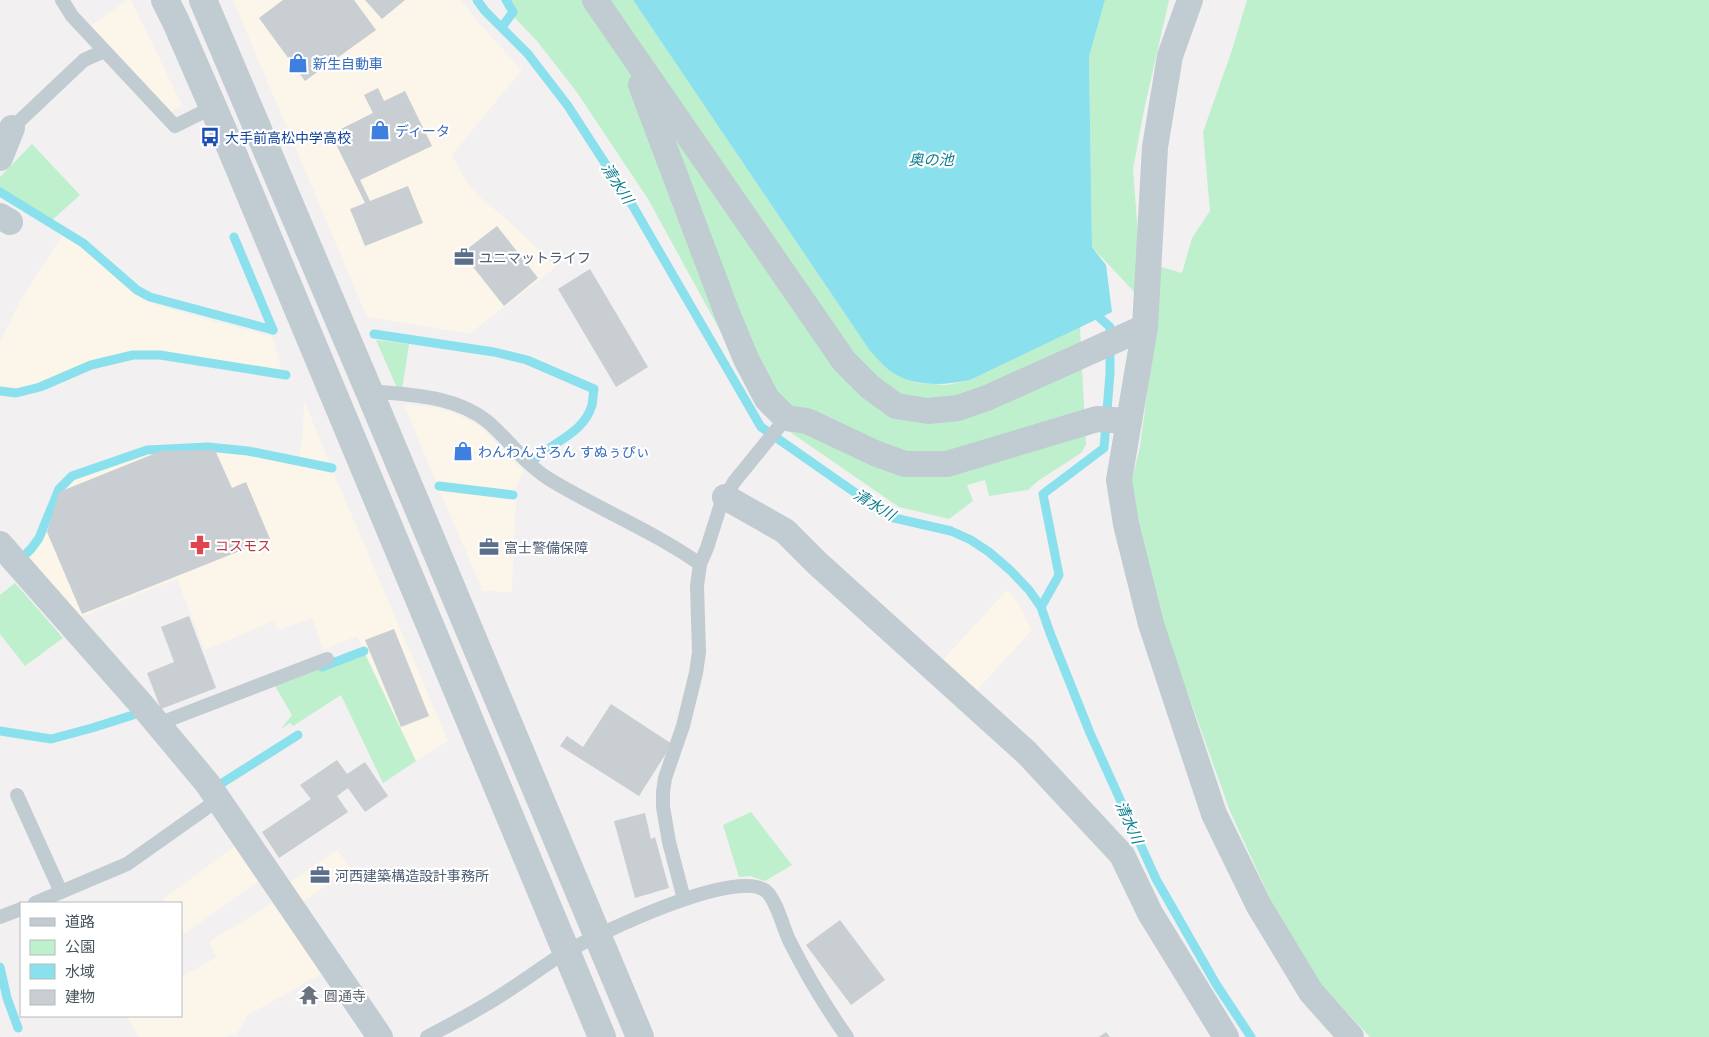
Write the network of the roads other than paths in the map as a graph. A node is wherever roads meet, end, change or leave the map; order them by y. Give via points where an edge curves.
1 (62, 0) edge
2 (165, 0) edge
3 (203, 0) edge
4 (595, 0) edge
5 (1190, 0) edge
6 (627, 47) junction
7 (104, 51) junction
8 (213, 107) junction
9 (12, 128) joint
10 (0, 158) edge
11 (1145, 327) junction
12 (369, 390) junction
13 (1116, 420) junction
14 (783, 423) junction
15 (726, 497) junction
16 (0, 544) edge
17 (700, 564) junction
18 (327, 659) dead end
19 (158, 724) junction
20 (17, 795) dead end
21 (219, 799) junction
22 (61, 892) junction
23 (684, 899) junction
24 (37, 902) edge
25 (20, 909) edge
26 (0, 917) edge
27 (599, 936) junction
28 (567, 952) junction
29 (380, 1037) edge
30 (427, 1037) edge
31 (602, 1037) edge
32 (640, 1037) edge
33 (847, 1037) edge
34 (1226, 1037) edge
35 (1351, 1037) edge

1 - 7 lane
2 - 8 street
3 - 12 street
4 - 6 street
5 - 11 street via 1170,56 1155,147
6 - 11 street via 844,361 870,388 896,406 928,412 958,408
6 - 14 street via 746,359
7 - 8 lane via 176,126
7 - 9 lane via 84,60
8 - 28 street
9 - 10 street
11 - 13 street
12 - 17 lane via 448,402 474,412 541,474 676,547
12 - 27 street
13 - 14 street via 947,464 905,464 807,421
13 - 35 street via 1126,524 1151,624 1214,814 1259,906 1311,992
14 - 15 lane via 734,482
15 - 17 lane
15 - 34 street via 785,531 1026,753 1122,855 1150,913
16 - 19 street
17 - 23 lane via 696,586 696,673 663,792 669,842
18 - 19 lane
19 - 21 street
20 - 22 lane
21 - 22 lane via 127,864
21 - 29 street
22 - 24 lane
23 - 27 lane
23 - 33 lane via 738,885 750,885 767,892 808,977
25 - 26 lane
27 - 28 lane
27 - 32 street
28 - 30 lane via 471,1014
28 - 31 street

